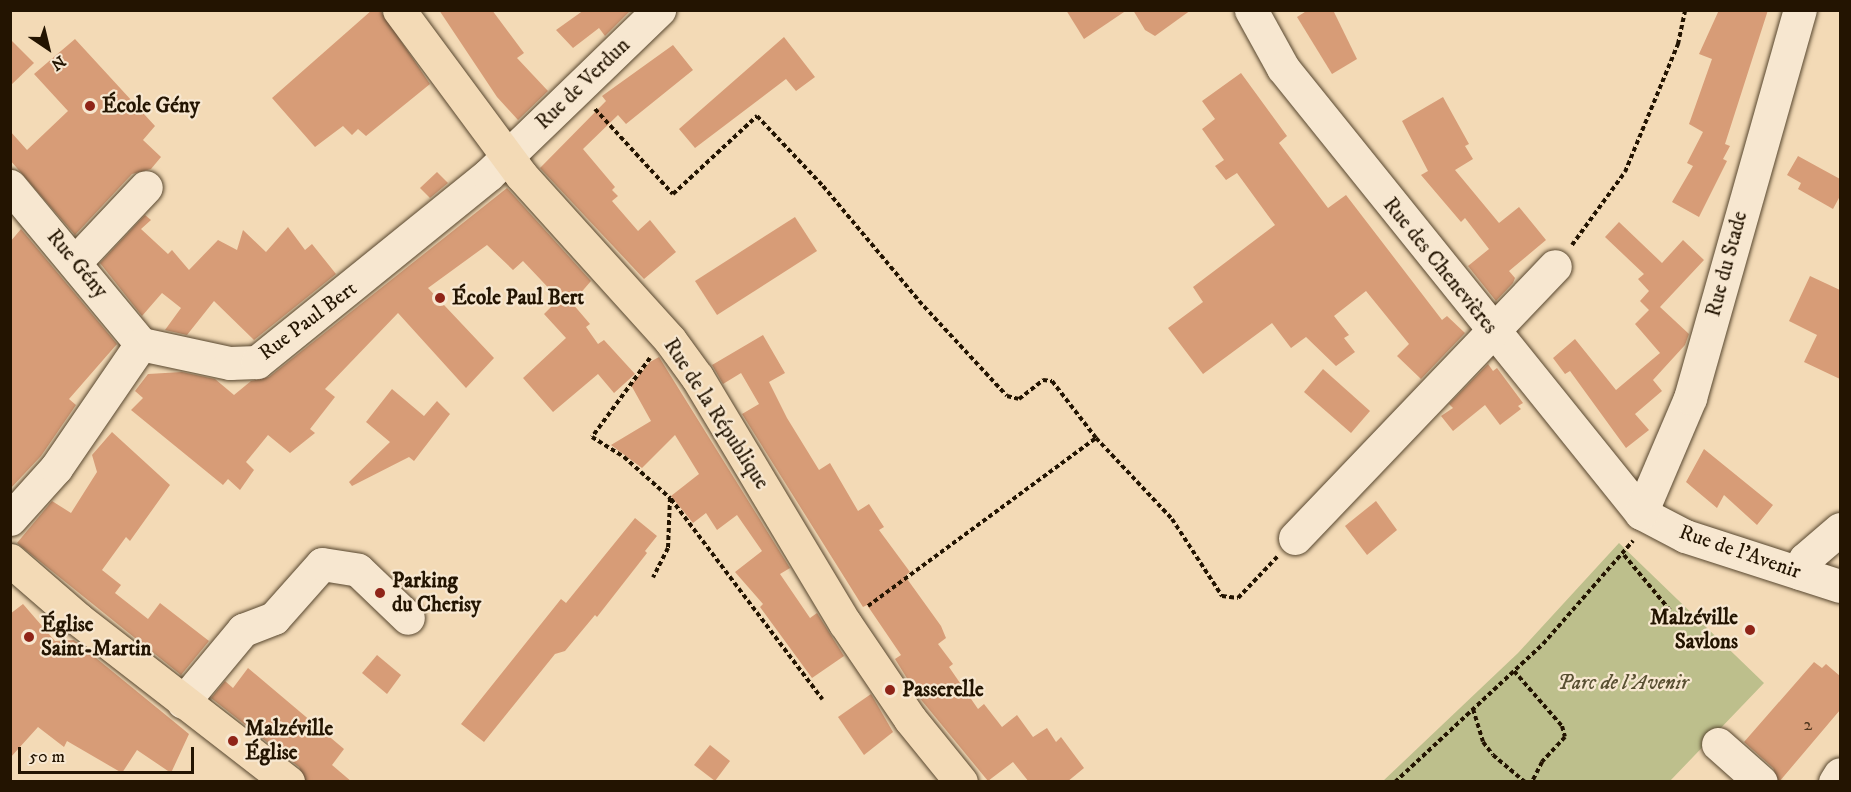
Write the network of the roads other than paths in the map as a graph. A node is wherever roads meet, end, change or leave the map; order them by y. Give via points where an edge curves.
1 (399, 10) edge
2 (659, 10) edge
3 (1251, 10) edge
4 (1800, 10) edge
5 (506, 157) junction
6 (10, 186) edge
7 (146, 188) dead end
8 (75, 262) junction
9 (1555, 266) road end
10 (1491, 329) junction
11 (141, 344) junction
12 (1644, 515) junction
13 (10, 519) edge
14 (1840, 529) edge
15 (1295, 538) road end
16 (10, 560) edge
17 (1800, 573) junction
18 (1840, 586) edge
19 (408, 618) dead end
20 (183, 702) junction
21 (1718, 744) dead end
22 (1840, 774) edge
23 (288, 782) edge
24 (961, 782) edge
25 (1761, 782) edge
26 (1835, 782) edge

1 - 5 main road, Rue de la République
2 - 5 street, Rue de Verdun
3 - 10 street, Rue des Chenevières via 1283,68
4 - 12 street, Rue du Stade via 1690,398
5 - 11 street, Rue Paul Bert via 385,262 257,362 230,363
5 - 24 main road, Rue de la République via 670,340 697,377 845,623 910,719
6 - 8 street, Rue Gény
7 - 8 street
8 - 11 street, Rue Gény
9 - 10 street
10 - 12 street, Rue des Chenevières
10 - 15 street
11 - 13 street via 57,468
12 - 17 street, Rue de l'Avenir via 1685,536
14 - 17 street via 1805,559
16 - 20 main road
17 - 18 street, Rue de l'Avenir
19 - 20 street via 358,570 322,564 274,618 243,630
20 - 23 main road
21 - 25 street
22 - 26 street

